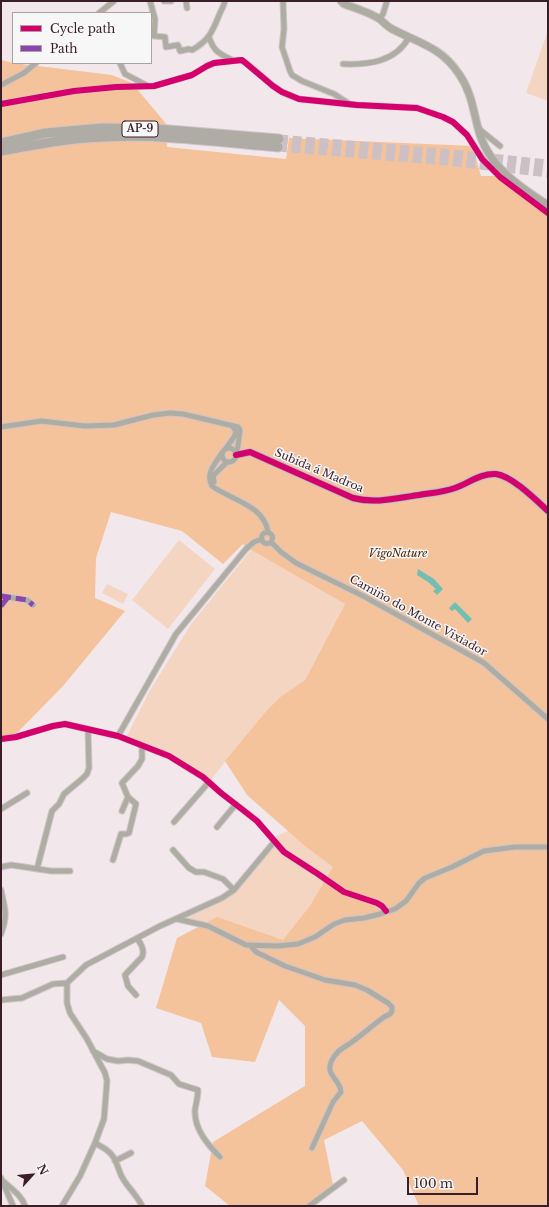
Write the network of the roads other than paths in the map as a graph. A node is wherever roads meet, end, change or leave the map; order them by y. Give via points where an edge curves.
1 (114, 1) edge
2 (150, 1) edge
3 (164, 1) edge
4 (171, 1) edge
5 (186, 1) edge
6 (225, 1) edge
7 (283, 1) edge
8 (341, 1) edge
9 (387, 1) edge
10 (187, 8) dead end
11 (100, 12) edge
12 (380, 18) junction
13 (209, 37) junction
14 (409, 37) junction
15 (233, 60) junction
16 (35, 64) edge
17 (120, 64) edge
18 (343, 64) dead end
19 (1, 85) edge
20 (149, 86) junction
21 (1, 104) edge
22 (350, 104) junction
23 (478, 128) junction
24 (1, 143) edge
25 (500, 146) dead end
26 (1, 151) edge
27 (499, 166) junction
28 (548, 205) edge
29 (232, 425) junction
30 (1, 427) edge
31 (226, 448) junction
32 (221, 454) junction
33 (236, 454) junction
34 (227, 462) junction
35 (216, 489) junction
36 (548, 511) edge
37 (268, 532) junction
38 (262, 539) junction
39 (271, 542) junction
40 (1, 596) edge
41 (8, 597) junction
42 (33, 605) dead end
43 (1, 606) edge
44 (548, 719) edge
45 (88, 729) junction
46 (118, 736) junction
47 (1, 739) edge
48 (142, 746) junction
49 (209, 782) junction
50 (27, 793) dead end
51 (128, 797) junction
52 (236, 804) junction
53 (1, 809) edge
54 (122, 811) dead end
55 (174, 822) dead end
56 (217, 827) dead end
57 (274, 842) junction
58 (548, 847) edge
59 (173, 850) dead end
60 (112, 860) dead end
61 (1, 867) edge
62 (37, 869) junction
63 (70, 871) dead end
64 (1, 890) edge
65 (234, 890) junction
66 (386, 911) junction
67 (177, 919) junction
68 (1, 934) edge
69 (137, 938) junction
70 (250, 945) junction
71 (63, 957) dead end
72 (1, 975) edge
73 (67, 983) junction
74 (136, 995) dead end
75 (1, 1000) edge
76 (93, 1051) junction
77 (95, 1143) junction
78 (312, 1148) dead end
79 (131, 1153) dead end
80 (220, 1157) dead end
81 (115, 1161) junction
82 (2, 1180) edge
83 (344, 1180) dead end
84 (13, 1206) edge
85 (25, 1206) edge
86 (62, 1206) edge
87 (142, 1206) edge
88 (310, 1206) edge

1 - 11 street
2 - 13 street via 155,19 154,36 165,37 166,47 178,45 180,51 192,50
3 - 4 street
5 - 10 street
6 - 13 street
7 - 22 street via 282,47 292,75
8 - 12 street
9 - 12 street
12 - 14 street via 390,28
13 - 15 street via 215,50
14 - 18 street via 387,59 368,64
14 - 23 street via 439,52 454,66 471,97
15 - 20 street via 214,63 192,75
15 - 22 street via 245,62 278,89 299,99
16 - 19 street
17 - 20 street via 125,74
20 - 21 street via 74,91
22 - 27 street via 417,108 443,117 467,135 485,162
23 - 25 street
23 - 27 street via 486,150
24 - 26 highway, AP-9 via 46,133 102,128 157,129 279,143 157,136 103,137 48,142
27 - 28 street via 519,186
29 - 30 street via 170,413 114,425 85,426 41,421
29 - 31 street via 236,431
29 - 33 street via 240,430
31 - 32 street
31 - 33 street via 231,448
32 - 34 street
32 - 35 street via 210,475 210,482
33 - 34 street via 234,460
33 - 36 street, Subida á Madroa via 250,452 364,501 443,491 456,488 485,474 497,474 510,480
34 - 35 street via 213,476
35 - 37 street via 258,513
37 - 38 street via 264,533
37 - 39 street via 272,536
38 - 39 street via 266,544
38 - 46 street via 246,549 176,634
39 - 44 street, Camiño do Monte Vixiador via 296,563 365,597 484,663
40 - 41 street
41 - 42 street via 27,600
41 - 43 street
45 - 46 street
45 - 47 street via 65,724
45 - 62 street via 90,758 87,774 64,794 52,811
46 - 48 street
48 - 49 street via 168,756
48 - 51 street via 142,759 122,783
49 - 52 street
49 - 55 street
50 - 53 street
51 - 54 street
51 - 60 street via 136,804 136,810 129,833 121,834
52 - 56 street
52 - 57 street via 256,821
57 - 65 street
57 - 66 street via 284,852 344,892 377,903
58 - 66 street via 515,847 484,851 425,878 406,901 395,909
59 - 65 street via 189,868 222,879
61 - 62 street via 11,865
62 - 63 street
64 - 68 street via 6,912
65 - 67 street
66 - 70 street via 334,924 315,937 298,944
67 - 69 street
67 - 70 street via 208,926
69 - 73 street via 86,965
69 - 74 street via 144,953 125,975 128,986
70 - 78 street via 256,952 285,966 325,980 355,985 367,990 392,1007 390,1014 342,1048 331,1061 330,1069 340,1085 341,1092 333,1102
71 - 72 street
73 - 75 street via 58,982 22,998
73 - 76 street via 68,1009
76 - 77 street via 107,1081 105,1114
76 - 80 street via 107,1059 138,1061 171,1075 179,1084 198,1090 195,1110 198,1125 205,1141
77 - 81 street via 110,1153
77 - 86 street via 80,1176
79 - 81 street
81 - 87 street via 121,1176
82 - 84 street
82 - 85 street via 13,1189
83 - 88 street

